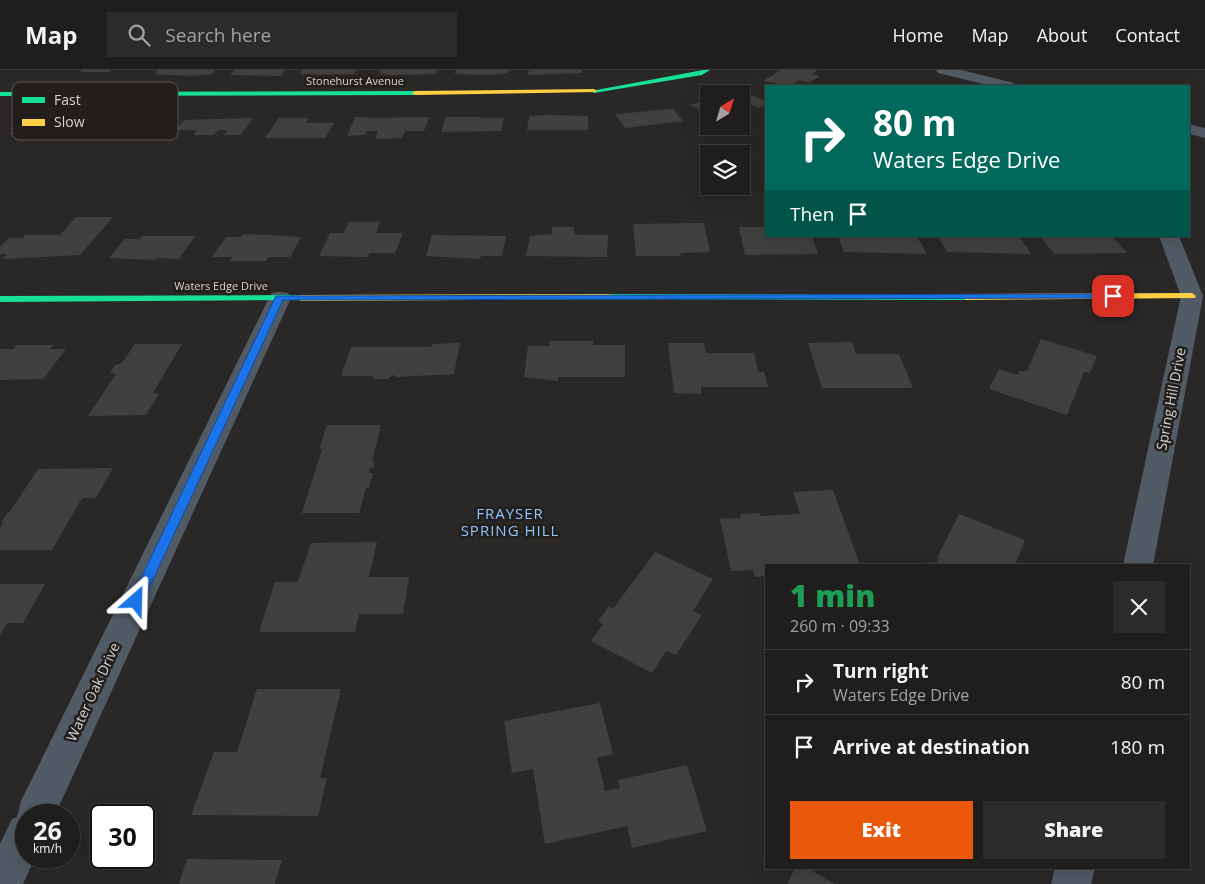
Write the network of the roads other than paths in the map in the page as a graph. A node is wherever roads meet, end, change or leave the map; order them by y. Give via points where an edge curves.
1 (707, 70) edge
2 (943, 70) edge
3 (1005, 85) edge
4 (178, 94) edge
5 (1190, 129) edge
6 (1205, 133) edge
7 (1168, 237) edge
8 (1192, 296) junction
9 (280, 298) junction
10 (0, 299) edge
11 (1138, 564) edge
12 (40, 804) edge
13 (15, 856) edge
14 (1075, 869) edge
15 (2, 884) edge
16 (1071, 884) edge

1 - 4 street, Stonehurst Avenue via 585,94
2 - 3 street
5 - 6 street
7 - 8 street
8 - 9 street, Waters Edge Drive
8 - 11 street, Spring Hill Drive
9 - 10 street, Waters Edge Drive
9 - 12 street, Water Oak Drive
13 - 15 street
14 - 16 street

